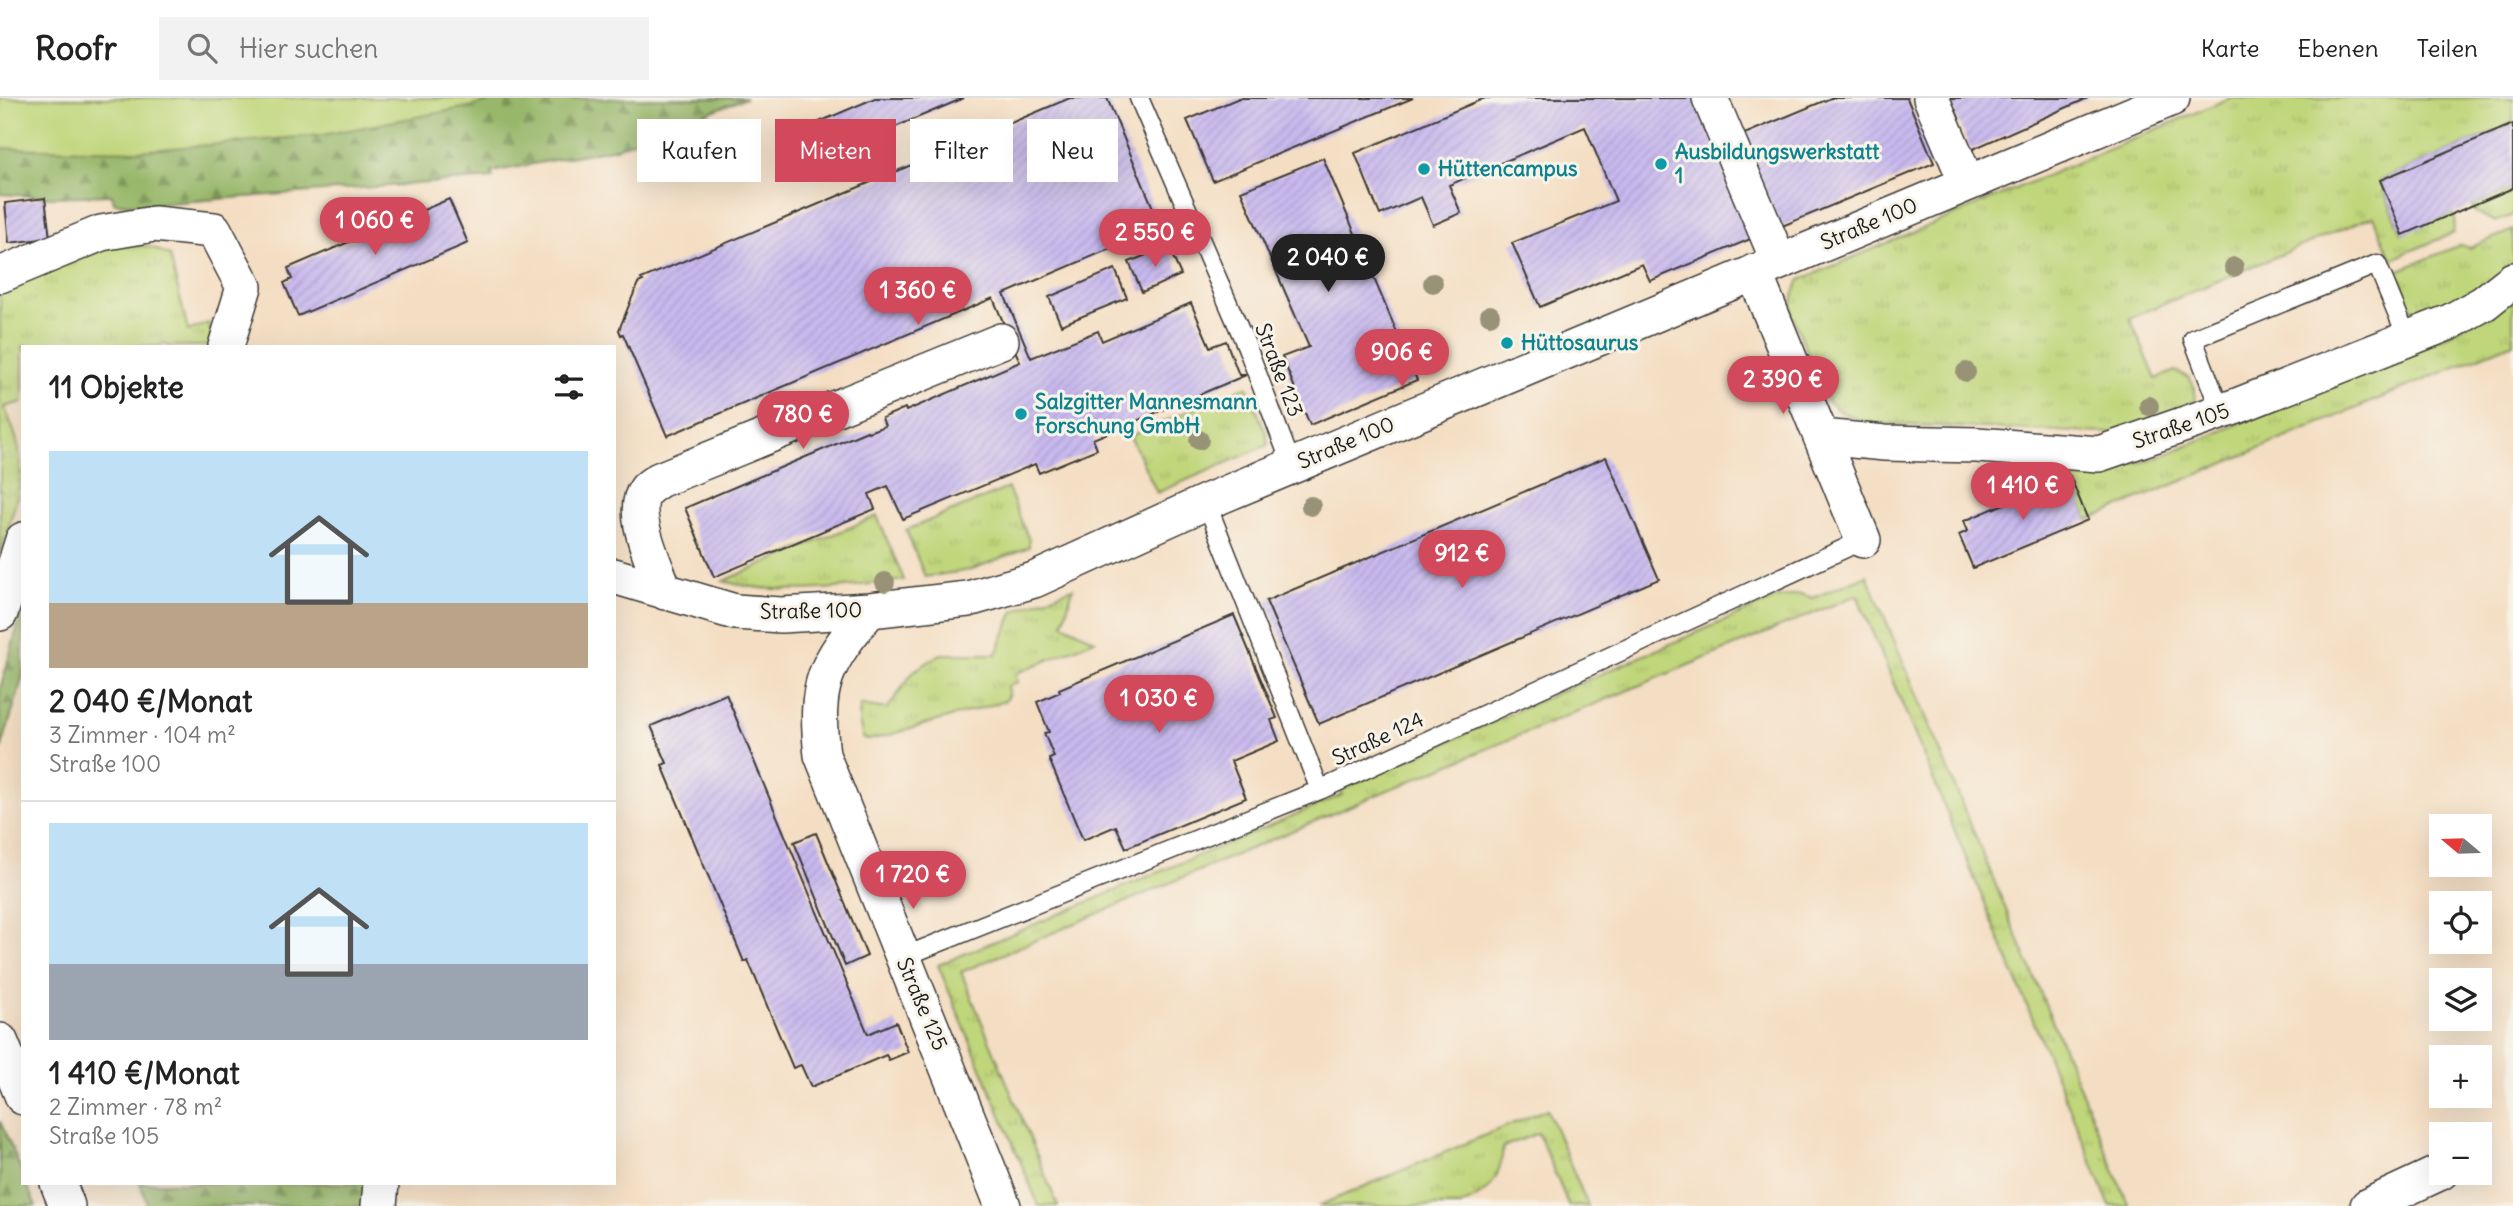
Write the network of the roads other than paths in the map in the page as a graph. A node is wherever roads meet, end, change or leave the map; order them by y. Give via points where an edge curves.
1 (1139, 98) edge
2 (1710, 98) edge
3 (1931, 98) edge
4 (2172, 98) edge
5 (1967, 183) junction
6 (1766, 267) junction
7 (0, 275) edge
8 (2513, 280) edge
9 (2407, 337) junction
10 (1001, 341) dead end
11 (226, 345) edge
12 (2221, 412) junction
13 (1821, 437) junction
14 (1292, 466) junction
15 (1206, 502) junction
16 (1863, 540) joint
17 (21, 546) edge
18 (616, 577) edge
19 (665, 592) junction
20 (870, 610) junction
21 (0, 613) edge
22 (1320, 790) junction
23 (903, 957) junction
24 (0, 1041) edge
25 (21, 1092) edge
26 (2429, 1178) edge
27 (59, 1185) edge
28 (381, 1185) edge
29 (67, 1206) edge
30 (379, 1206) edge
31 (1003, 1206) edge
32 (2368, 1206) edge

1 - 14 lane, Straße 123 via 1247,347
2 - 6 street
3 - 5 street
4 - 5 street, Straße 100
5 - 6 street, Straße 100
6 - 13 street
6 - 14 street, Straße 100
7 - 11 street via 101,233 154,223 214,230 244,287
8 - 9 street, Straße 105 via 2450,322
9 - 12 street, Straße 105
9 - 12 lane via 2377,264 2193,339
10 - 19 street via 659,480 644,491 640,509 644,536
12 - 13 street, Straße 105 via 2099,454
13 - 16 street
14 - 15 street, Straße 100
15 - 20 street, Straße 100 via 1034,580 968,599
15 - 22 lane
16 - 22 lane, Straße 124
17 - 21 street
18 - 19 street, Straße 100
19 - 20 street, Straße 100 via 735,612 781,615
20 - 23 street, Straße 125 via 845,639 821,688 821,755
22 - 23 lane, Straße 124
23 - 31 street, Straße 125
24 - 25 street
26 - 32 street
27 - 29 street
28 - 30 street

